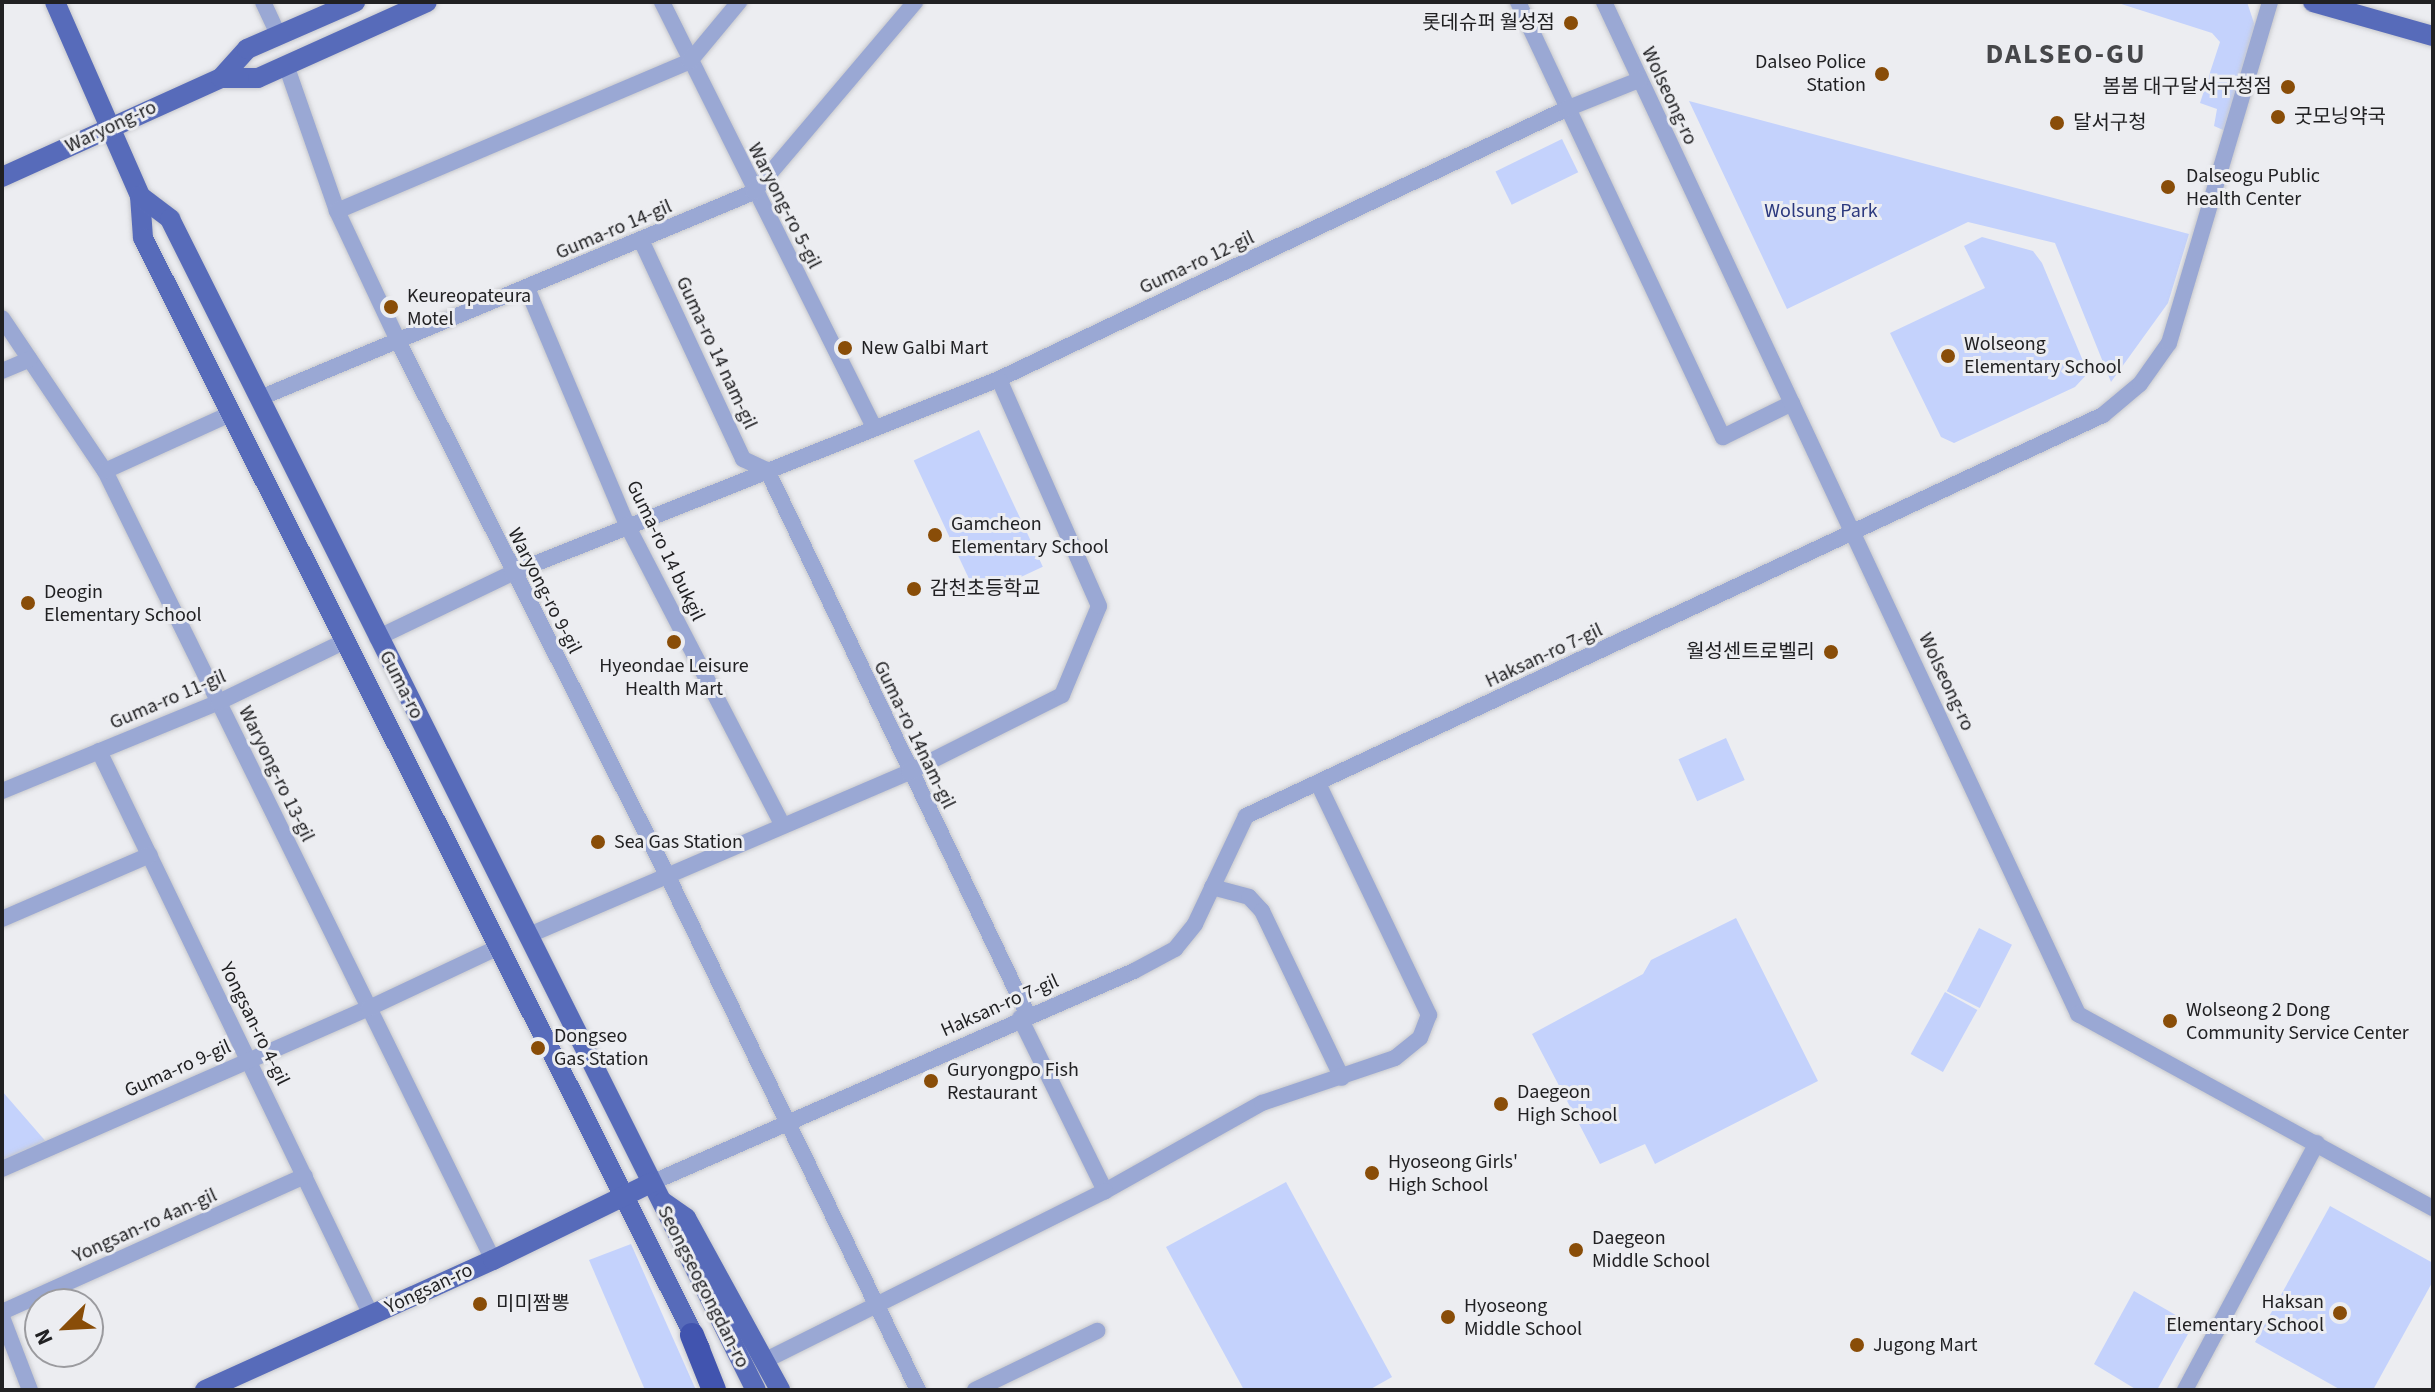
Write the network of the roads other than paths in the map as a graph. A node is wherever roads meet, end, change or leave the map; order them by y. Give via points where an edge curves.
1 (55, 2) edge
2 (263, 2) edge
3 (355, 2) edge
4 (427, 2) edge
5 (662, 2) edge
6 (739, 2) edge
7 (915, 2) edge
8 (1518, 2) edge
9 (1604, 2) edge
10 (2270, 2) edge
11 (2313, 2) edge
12 (2433, 36) edge
13 (279, 37) junction
14 (690, 61) junction
15 (286, 65) junction
16 (221, 78) junction
17 (1639, 80) junction
18 (1566, 109) junction
19 (108, 128) junction
20 (2, 177) edge
21 (754, 192) junction
22 (140, 196) junction
23 (337, 211) junction
24 (641, 240) junction
25 (527, 288) junction
26 (2, 318) edge
27 (399, 343) junction
28 (30, 359) junction
29 (2, 371) edge
30 (999, 379) junction
31 (260, 398) junction
32 (1792, 403) junction
33 (232, 413) junction
34 (874, 427) junction
35 (767, 470) junction
36 (105, 471) junction
37 (627, 525) junction
38 (1852, 536) junction
39 (512, 573) junction
40 (377, 638) junction
41 (347, 640) junction
42 (219, 702) junction
43 (99, 751) junction
44 (909, 772) junction
45 (1318, 783) junction
46 (2, 791) edge
47 (782, 824) junction
48 (150, 855) junction
49 (666, 875) junction
50 (1212, 887) junction
51 (2, 919) edge
52 (527, 936) junction
53 (501, 946) junction
54 (369, 1008) junction
55 (1024, 1016) junction
56 (249, 1060) junction
57 (1342, 1078) junction
58 (790, 1124) junction
59 (2317, 1143) junction
60 (2, 1169) edge
61 (305, 1176) junction
62 (654, 1190) junction
63 (1105, 1191) junction
64 (623, 1196) junction
65 (2433, 1208) edge
66 (493, 1260) junction
67 (877, 1305) junction
68 (2, 1315) edge
69 (371, 1315) junction
70 (1097, 1331) dead end
71 (692, 1335) junction
72 (764, 1361) junction
73 (30, 1390) edge
74 (205, 1390) edge
75 (714, 1390) edge
76 (723, 1390) edge
77 (756, 1390) edge
78 (780, 1390) edge
79 (918, 1390) edge
80 (975, 1390) edge
81 (2185, 1390) edge

1 - 19 main road, Guma-ro
2 - 13 street
3 - 13 main road, Waryong-ro
4 - 15 main road, Waryong-ro
5 - 14 street, Waryong-ro 5-gil
6 - 14 street
7 - 21 street, Guma-ro 14-gil
8 - 18 street
9 - 17 street, Wolseong-ro
10 - 38 street, Haksan-ro 7-gil via 2169,343 2140,384 2103,415 2061,438
11 - 12 main road
13 - 16 main road, Waryong-ro via 247,49
14 - 21 street, Waryong-ro 5-gil
14 - 23 street
15 - 16 main road, Waryong-ro via 258,78
15 - 23 street, Waryong-ro 9-gil
16 - 19 main road, Waryong-ro
17 - 18 street, Guma-ro 12-gil
17 - 32 street, Wolseong-ro
18 - 30 street, Guma-ro 12-gil
18 - 32 street via 1723,437
19 - 20 main road, Waryong-ro
19 - 22 main road, Guma-ro
21 - 24 street, Guma-ro 14-gil
21 - 34 street, Waryong-ro 5-gil
22 - 31 main road, Guma-ro via 170,219
22 - 33 main road, Guma-ro via 143,238
23 - 27 street, Waryong-ro 9-gil
24 - 25 street, Guma-ro 14-gil
24 - 35 street, Guma-ro 14 nam-gil via 743,459
25 - 27 street, Guma-ro 14-gil
25 - 37 street, Guma-ro 14 bukgil
26 - 28 street, Waryong-ro 13-gil
27 - 31 street, Guma-ro 14-gil
27 - 39 street, Waryong-ro 9-gil
28 - 29 street
28 - 36 street, Waryong-ro 13-gil
30 - 34 street, Guma-ro 12-gil
30 - 44 street via 1099,606 1062,695
31 - 40 main road, Guma-ro
32 - 38 street, Wolseong-ro
33 - 36 street
33 - 41 main road, Guma-ro
34 - 35 street, Guma-ro 12-gil
35 - 37 street, Guma-ro 12-gil
35 - 44 street, Guma-ro 14nam-gil
36 - 42 street, Waryong-ro 13-gil
37 - 39 street, Guma-ro 12-gil
37 - 47 street, Guma-ro 14 bukgil
38 - 45 street, Haksan-ro 7-gil
38 - 59 street, Wolseong-ro via 2078,1014
39 - 40 street, Guma-ro 12-gil
39 - 49 street, Waryong-ro 9-gil
40 - 52 main road, Guma-ro
41 - 42 street, Guma-ro 11-gil
41 - 53 main road, Guma-ro
42 - 43 street, Guma-ro 11-gil
42 - 54 street, Waryong-ro 13-gil
43 - 46 street, Guma-ro 11-gil
43 - 48 street, Yongsan-ro 4-gil
44 - 47 street
44 - 55 street, Guma-ro 14nam-gil
45 - 50 street, Haksan-ro 7-gil via 1246,816
45 - 57 street via 1429,1015 1420,1038 1395,1058
47 - 49 street
48 - 51 street
48 - 56 street, Yongsan-ro 4-gil
49 - 52 street
49 - 58 street, Waryong-ro 9-gil
50 - 55 street, Haksan-ro 7-gil via 1195,924 1175,949
50 - 57 street via 1249,897 1262,911
52 - 62 main road, Guma-ro
53 - 54 street, Guma-ro 9-gil
53 - 64 main road, Guma-ro
54 - 56 street, Guma-ro 9-gil
54 - 66 street, Waryong-ro 13-gil
55 - 58 street, Haksan-ro 7-gil
55 - 63 street, Guma-ro 14nam-gil
56 - 60 street, Guma-ro 9-gil
56 - 61 street, Yongsan-ro 4-gil
57 - 63 street via 1262,1103
58 - 62 street, Haksan-ro 7-gil
58 - 67 street, Waryong-ro 9-gil
59 - 65 street, Wolseong-ro
59 - 81 street
61 - 68 street, Yongsan-ro 4an-gil
61 - 69 street, Yongsan-ro 4-gil
62 - 64 main road, Yongsan-ro
62 - 72 main road via 686,1218
62 - 77 main road, Seongseogongdan-ro
63 - 67 street
64 - 66 main road, Yongsan-ro
64 - 71 main road, Seongseogongdan-ro
66 - 69 main road, Yongsan-ro
67 - 72 street
67 - 79 street, Waryong-ro 9-gil
68 - 73 street
69 - 74 main road, Yongsan-ro
70 - 80 street
71 - 75 highway
71 - 76 main road, Seongseogongdan-ro
72 - 78 main road

